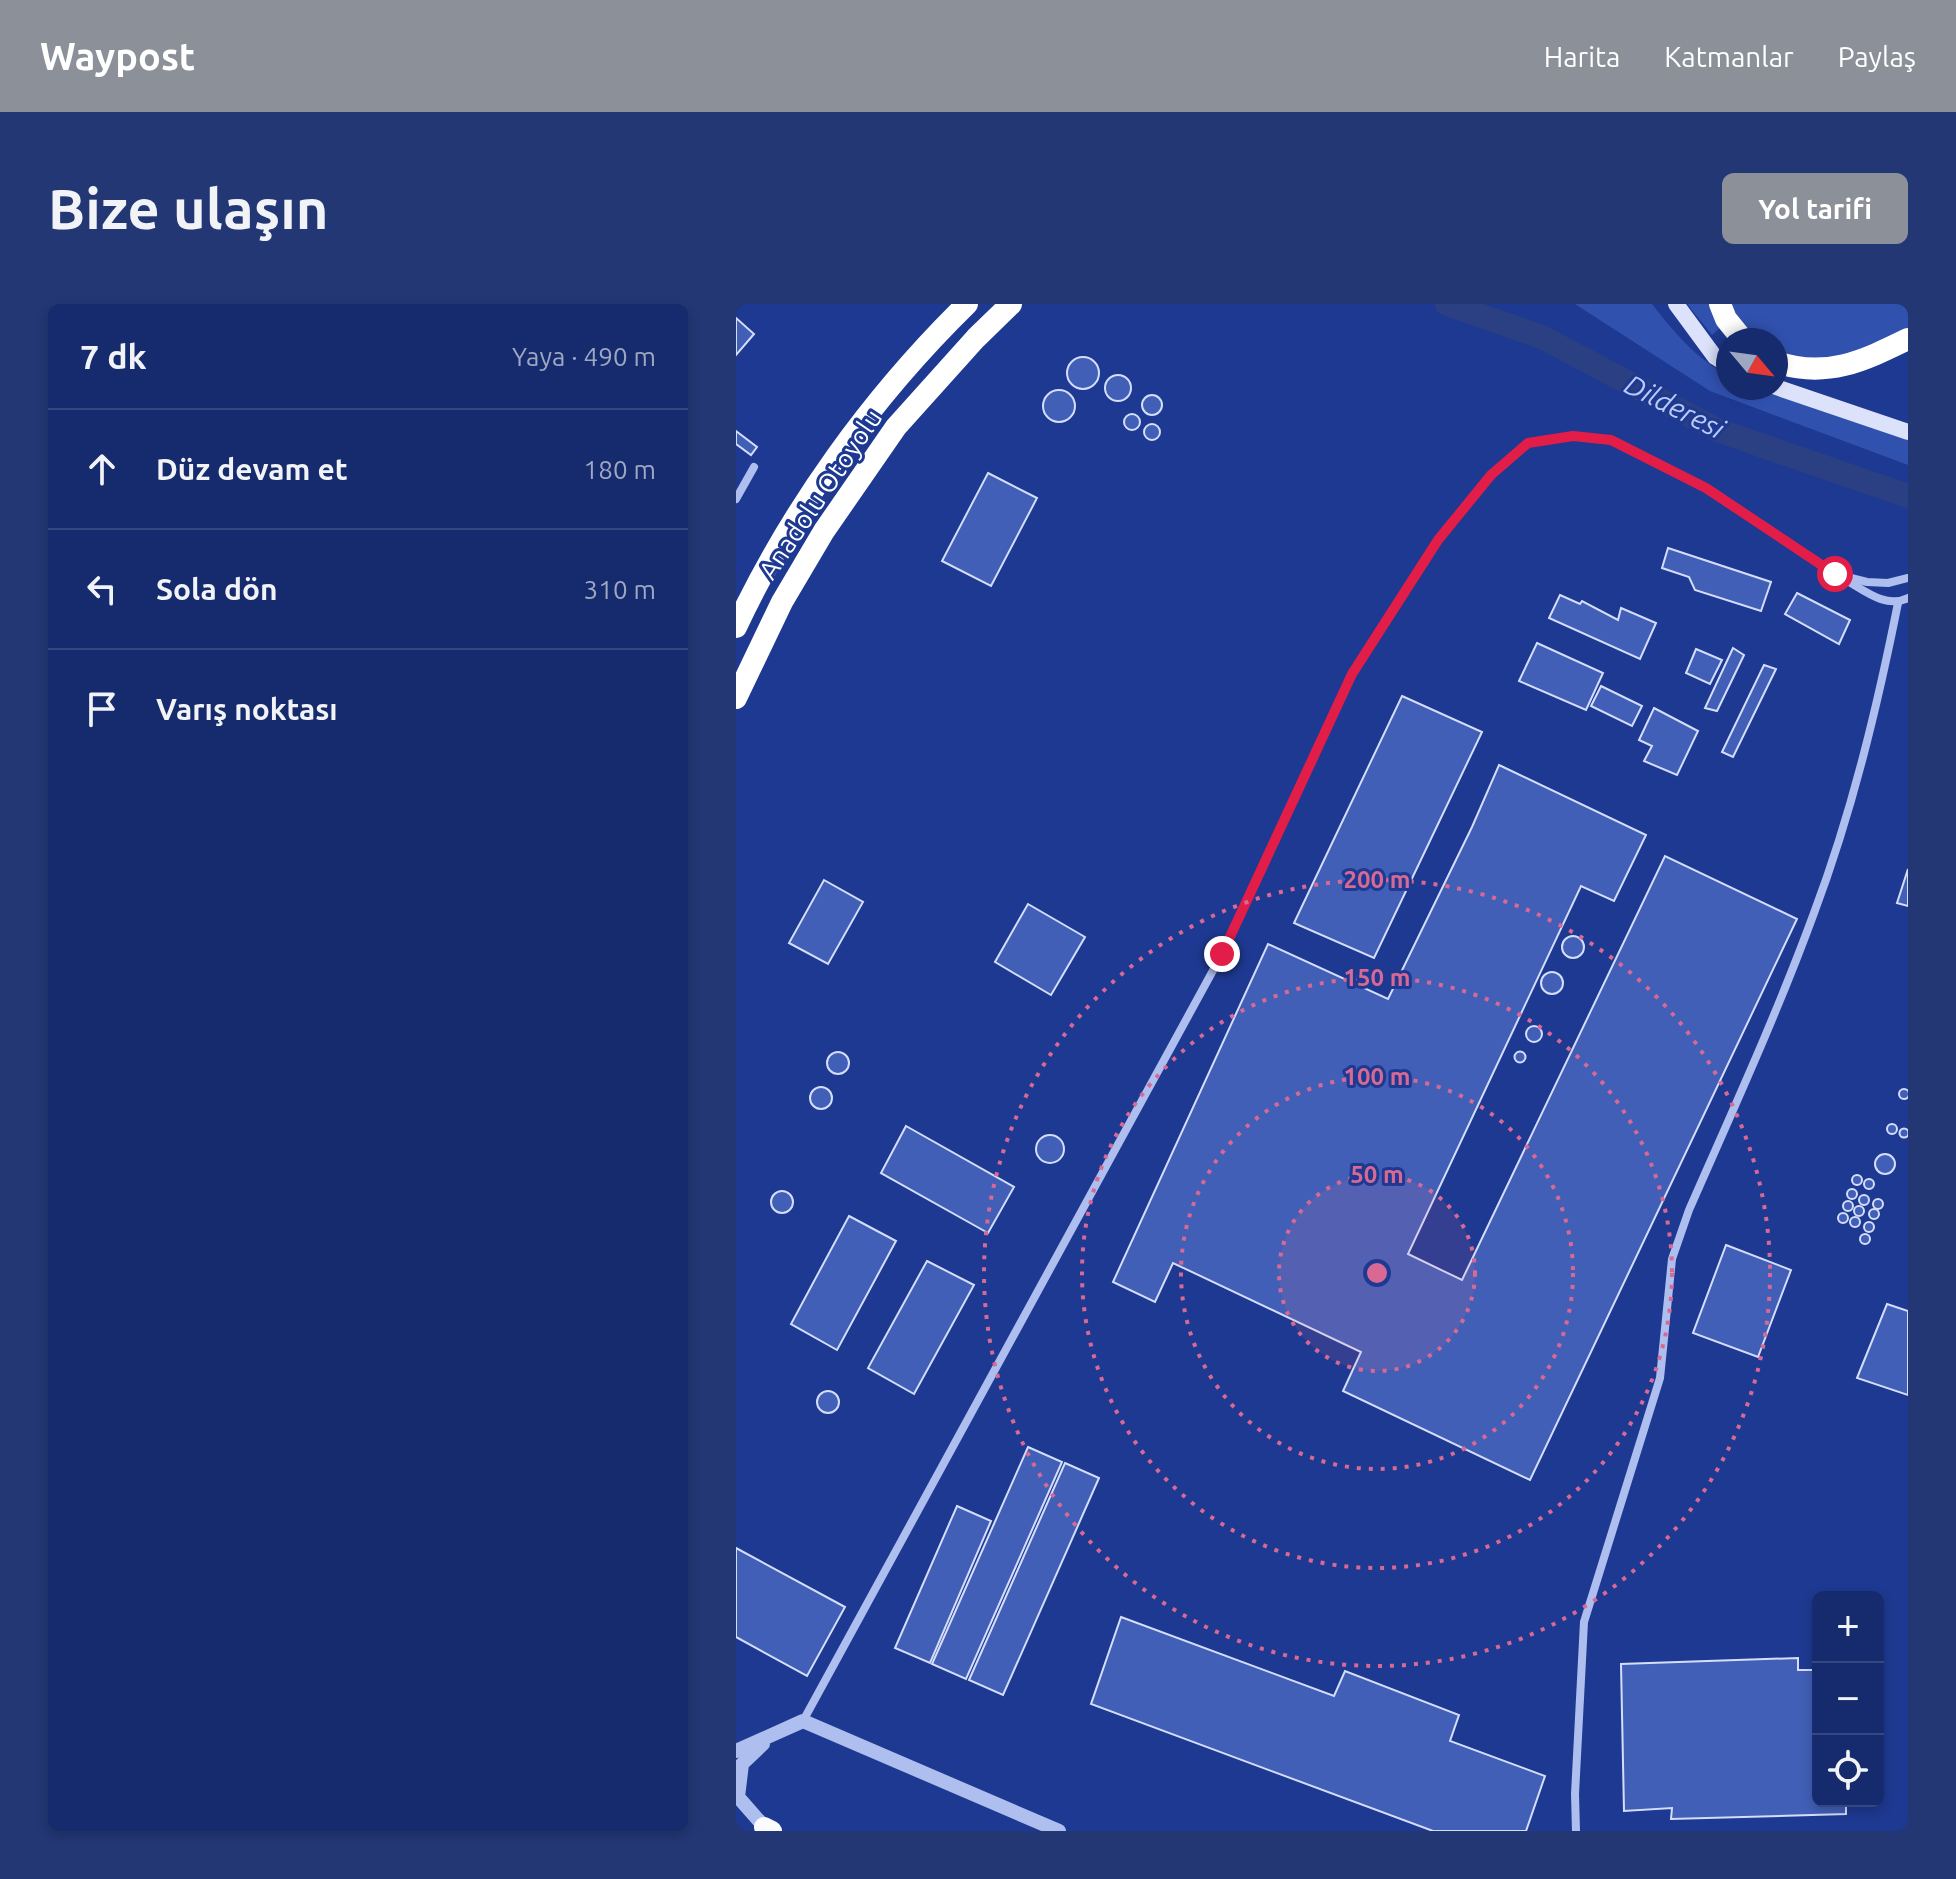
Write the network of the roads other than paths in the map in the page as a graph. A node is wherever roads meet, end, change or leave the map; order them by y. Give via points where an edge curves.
1 (967, 304) edge
2 (1011, 304) edge
3 (1676, 304) edge
4 (1720, 304) edge
5 (1733, 328) edge
6 (1908, 339) edge
7 (1716, 358) edge
8 (1788, 366) edge
9 (1788, 391) edge
10 (1908, 432) edge
11 (754, 467) dead end
12 (736, 499) edge
13 (1835, 574) junction
14 (1908, 578) edge
15 (1908, 598) edge
16 (1898, 603) junction
17 (736, 627) edge
18 (736, 698) edge
19 (803, 1721) junction
20 (783, 1730) junction
21 (736, 1751) edge
22 (736, 1810) edge
23 (768, 1830) edge
24 (1059, 1831) edge
25 (1576, 1831) edge

1 - 17 highway, Anadolu Otoyolu via 847,442 785,536
2 - 18 highway, Anadolu Otoyolu via 896,427 782,602
3 - 7 main road
4 - 5 highway
6 - 8 highway via 1828,370
9 - 10 main road
11 - 12 street
13 - 14 street via 1867,582
13 - 16 street via 1880,600
13 - 19 street via 1706,488 1611,440 1573,436 1528,443 1491,475 1438,540 1352,674 1222,954
15 - 16 street
16 - 25 street via 1880,697 1815,913 1672,1259 1660,1378 1584,1622
19 - 20 street
19 - 24 street
20 - 21 street
20 - 23 street via 742,1764 738,1797
22 - 23 street

